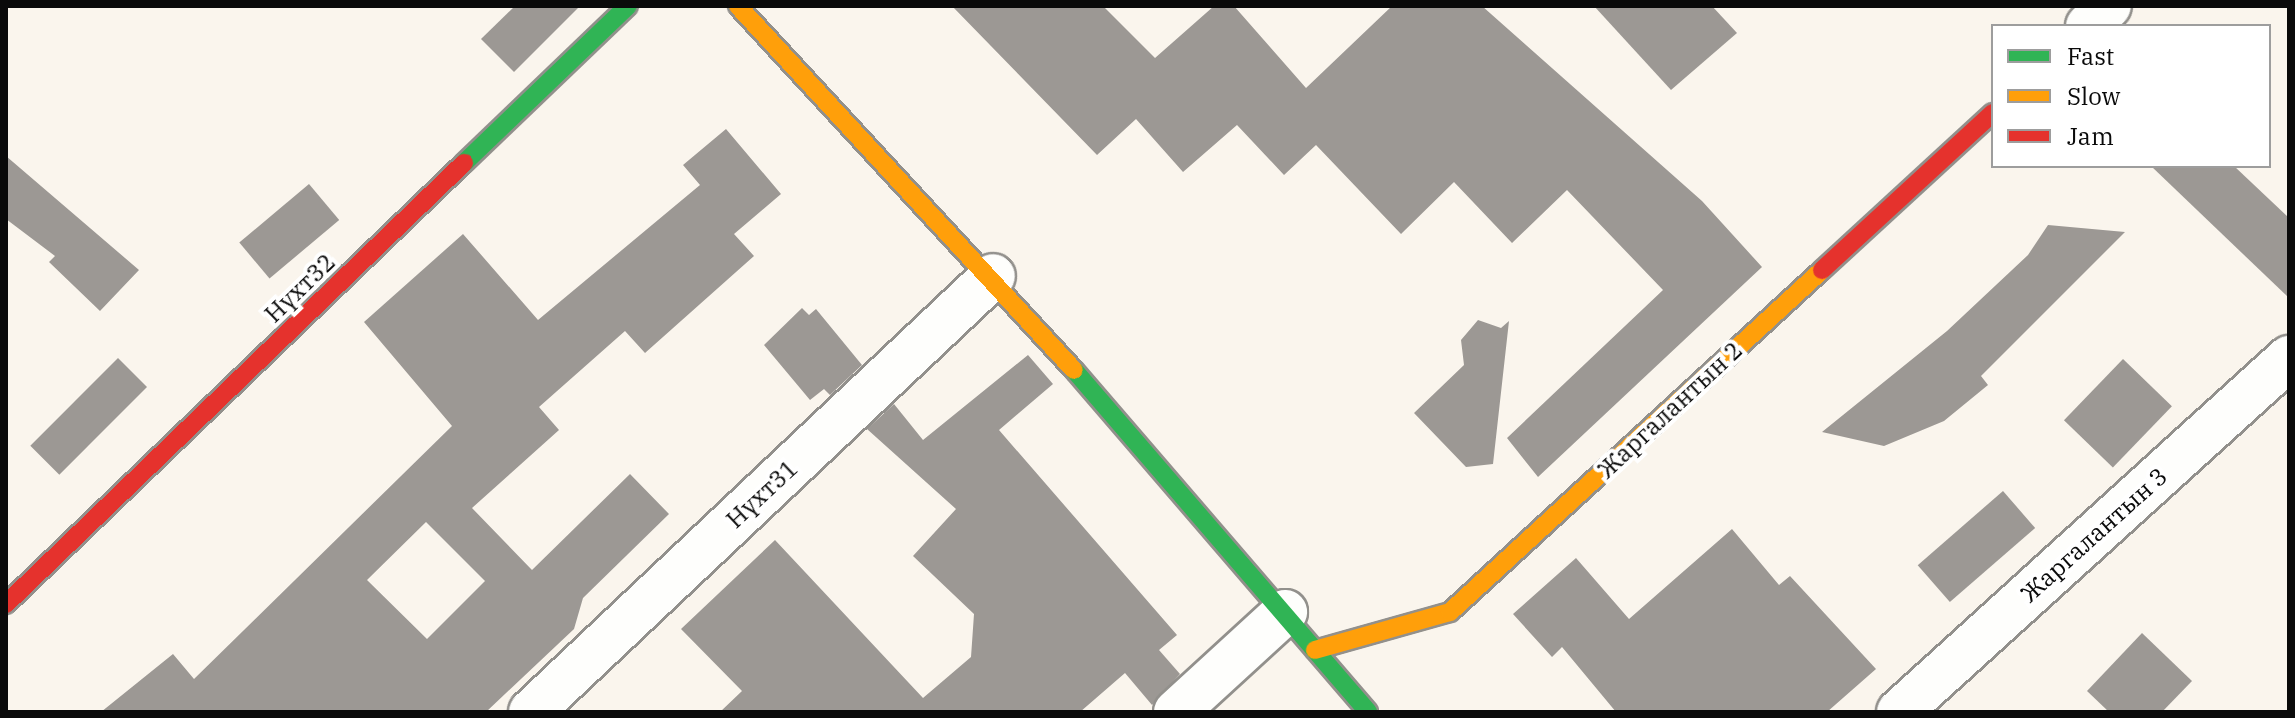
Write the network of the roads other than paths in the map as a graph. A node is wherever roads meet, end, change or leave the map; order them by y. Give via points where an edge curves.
1 (628, 6) edge
2 (738, 6) edge
3 (2109, 6) edge
4 (2090, 24) edge
5 (1991, 115) edge
6 (993, 276) junction
7 (2289, 358) edge
8 (6, 604) edge
9 (1285, 612) junction
10 (1315, 650) junction
11 (531, 712) edge
12 (1176, 712) edge
13 (1368, 712) edge
14 (1899, 712) edge

1 - 8 street, Нүхт32
2 - 6 street
3 - 4 street
5 - 10 street, Жаргалантын 2 via 1450,612
6 - 9 street
6 - 11 street, Нүхт31
7 - 14 street, Жаргалантын 3
9 - 10 street
9 - 12 street
10 - 13 street

